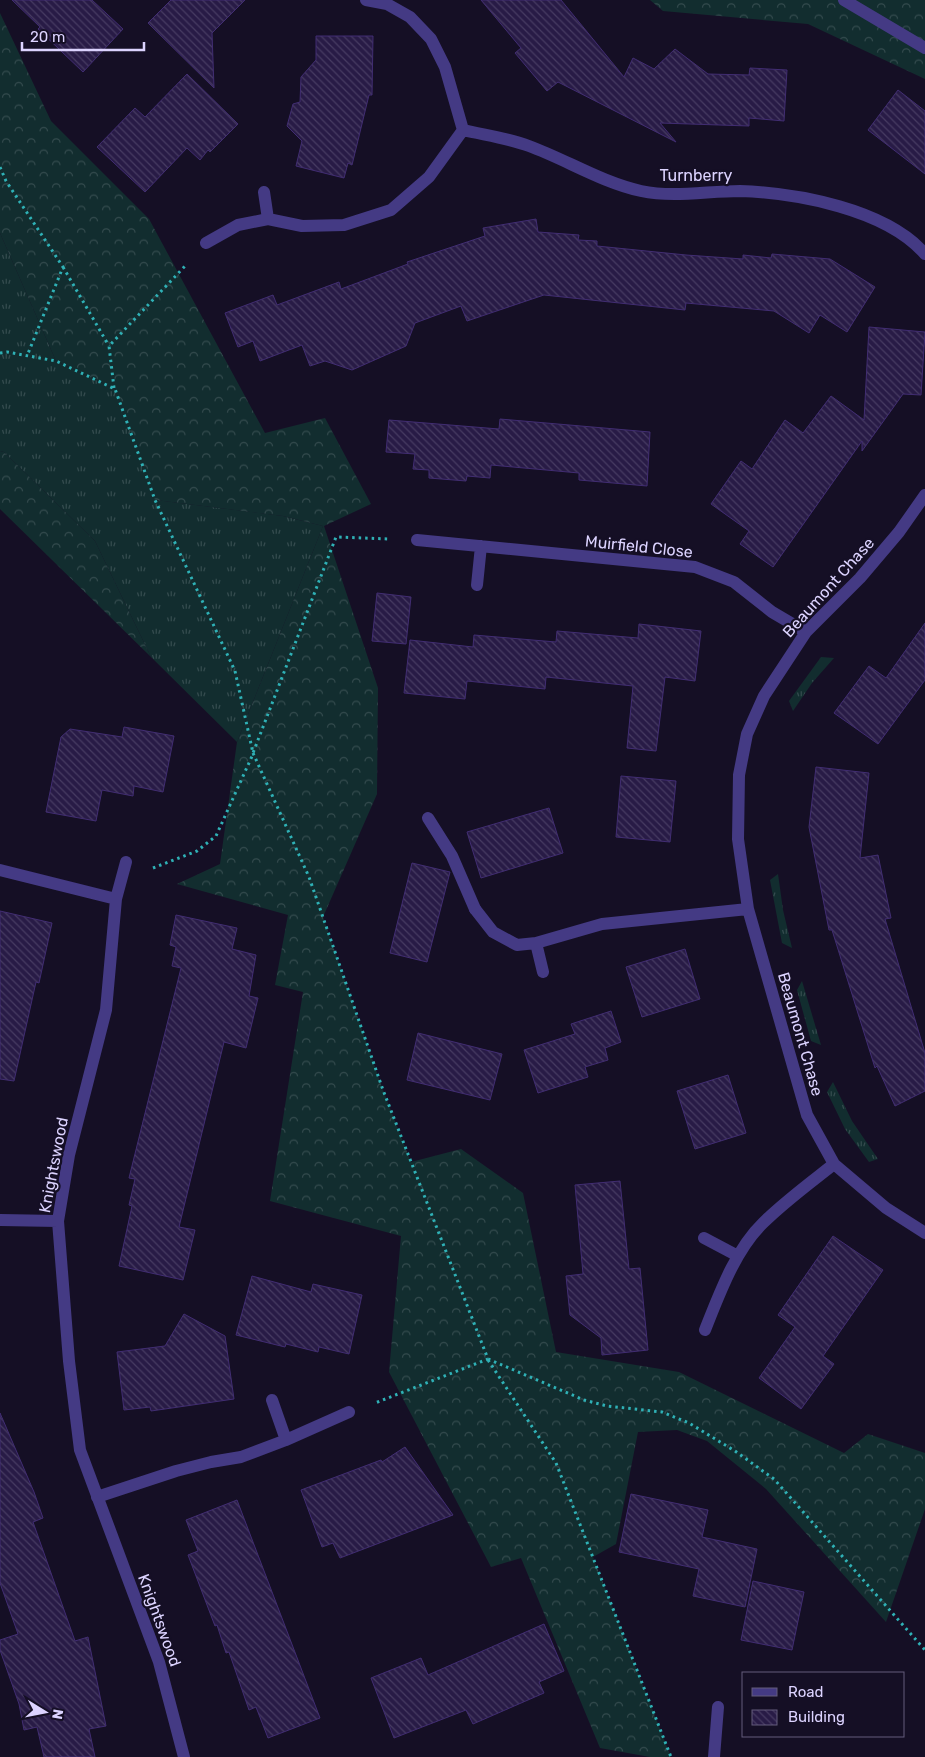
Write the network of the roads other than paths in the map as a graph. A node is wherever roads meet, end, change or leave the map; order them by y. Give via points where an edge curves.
1 (366, 0) edge
2 (844, 0) edge
3 (925, 48) edge
4 (463, 130) junction
5 (264, 192) dead end
6 (268, 219) junction
7 (206, 243) road end
8 (925, 254) edge
9 (925, 495) edge
10 (417, 540) road end
11 (481, 546) junction
12 (477, 585) dead end
13 (806, 632) junction
14 (428, 818) dead end
15 (126, 862) road end
16 (0, 870) edge
17 (116, 899) junction
18 (748, 910) junction
19 (536, 944) junction
20 (543, 972) dead end
21 (834, 1164) junction
22 (0, 1220) edge
23 (58, 1221) junction
24 (925, 1233) edge
25 (704, 1238) dead end
26 (738, 1256) junction
27 (705, 1330) dead end
28 (272, 1400) dead end
29 (349, 1412) road end
30 (286, 1440) junction
31 (97, 1497) junction
32 (718, 1707) dead end
33 (184, 1757) edge
34 (714, 1757) edge

1 - 4 street via 387,4 410,17 431,39 445,67
2 - 3 street
4 - 6 street via 429,178 391,210 344,225 302,226
4 - 8 street, Turnberry via 528,146 597,177 642,191 680,194 739,191 783,194 830,203 883,223
5 - 6 street
6 - 7 street via 238,225
9 - 13 street, Beaumont Chase via 860,578
10 - 11 street, Muirfield Close
11 - 12 street
11 - 13 street, Muirfield Close via 695,567 734,582 772,612
13 - 18 street, Beaumont Chase via 764,696 746,734 739,775 738,839
14 - 19 street via 452,856 475,909 493,932 517,945
15 - 17 street, Knightswood
16 - 17 street
17 - 23 street, Knightswood via 106,1010 69,1155
18 - 19 street via 602,924
18 - 21 street, Beaumont Chase via 807,1115
19 - 20 street
21 - 24 street, Beaumont Chase via 886,1208
21 - 26 street via 762,1224
22 - 23 street
23 - 31 street, Knightswood via 79,1446
25 - 26 street
26 - 27 street
28 - 30 street
29 - 30 street
30 - 31 street via 241,1458 176,1471
31 - 33 street, Knightswood via 159,1662
32 - 34 street

